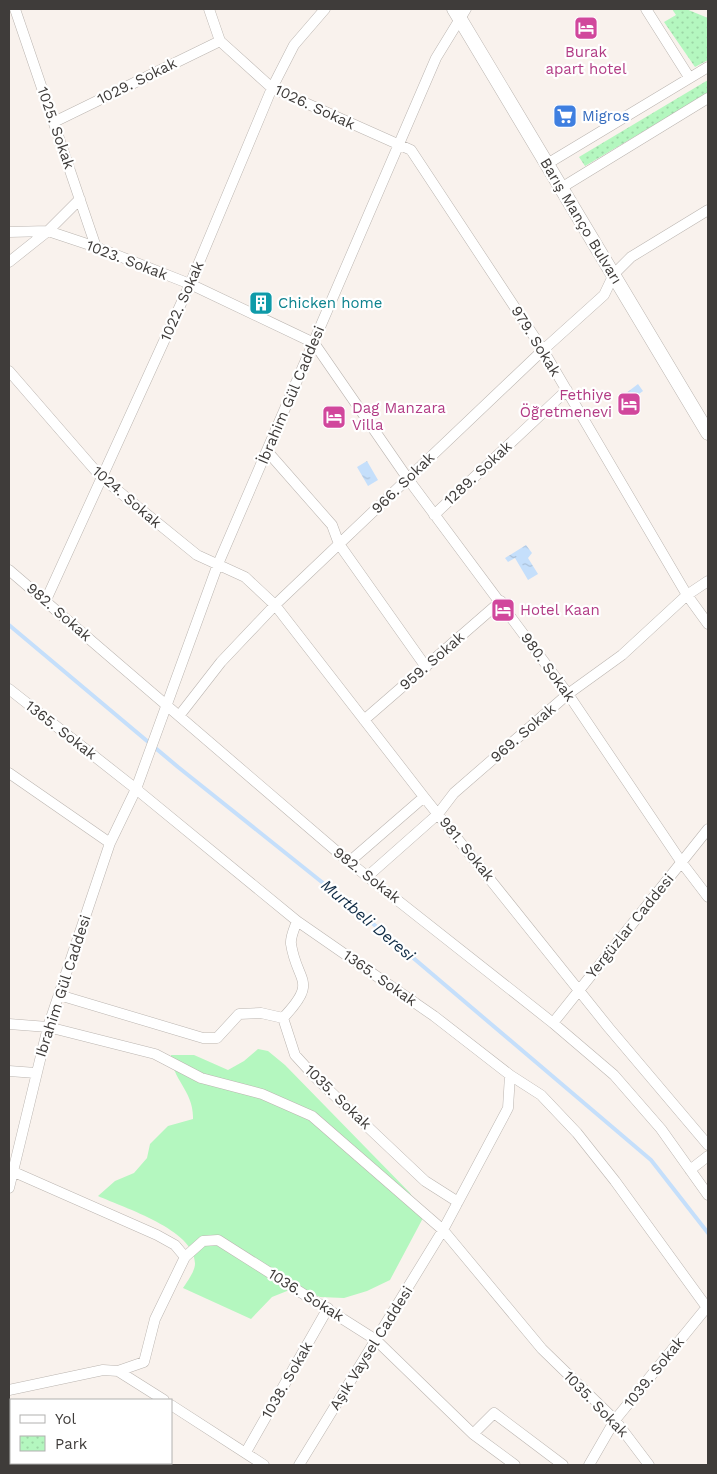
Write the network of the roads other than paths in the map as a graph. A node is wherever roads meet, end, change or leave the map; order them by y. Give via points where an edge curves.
1 (15, 9) edge
2 (210, 9) edge
3 (325, 9) edge
4 (646, 9) edge
5 (460, 12) edge
6 (220, 41) junction
7 (708, 67) edge
8 (689, 77) junction
9 (272, 88) junction
10 (708, 98) edge
11 (54, 122) junction
12 (398, 145) junction
13 (547, 164) junction
14 (561, 188) junction
15 (80, 199) junction
16 (708, 210) edge
17 (48, 231) junction
18 (9, 232) edge
19 (96, 247) junction
20 (9, 262) edge
21 (614, 274) junction
22 (190, 284) junction
23 (314, 343) junction
24 (543, 350) junction
25 (9, 371) edge
26 (567, 390) junction
27 (708, 433) edge
28 (267, 451) junction
29 (101, 477) junction
30 (408, 479) junction
31 (434, 515) junction
32 (339, 544) junction
33 (218, 564) junction
34 (9, 570) edge
35 (708, 581) edge
36 (687, 595) junction
37 (46, 600) junction
38 (501, 602) junction
39 (276, 605) junction
40 (708, 624) edge
41 (426, 667) junction
42 (9, 689) edge
43 (568, 694) junction
44 (165, 705) junction
45 (179, 716) junction
46 (364, 720) junction
47 (9, 773) edge
48 (136, 789) junction
49 (424, 797) junction
50 (438, 814) junction
51 (708, 830) edge
52 (110, 843) junction
53 (349, 862) junction
54 (682, 863) junction
55 (368, 876) junction
56 (708, 897) edge
57 (297, 921) junction
58 (580, 988) junction
59 (59, 995) junction
60 (283, 1018) junction
61 (553, 1023) junction
62 (9, 1024) edge
63 (48, 1026) junction
64 (9, 1071) edge
65 (36, 1073) junction
66 (510, 1075) junction
67 (708, 1145) edge
68 (708, 1156) edge
69 (690, 1170) junction
70 (14, 1172) junction
71 (9, 1188) edge
72 (708, 1195) edge
73 (458, 1202) junction
74 (443, 1230) junction
75 (185, 1257) junction
76 (328, 1308) junction
77 (708, 1308) edge
78 (376, 1340) junction
79 (118, 1371) junction
80 (9, 1390) edge
81 (162, 1399) edge
82 (172, 1406) edge
83 (615, 1420) junction
84 (473, 1434) junction
85 (246, 1452) junction
86 (264, 1465) edge
87 (299, 1465) edge
88 (515, 1465) edge
89 (563, 1465) edge
90 (588, 1465) edge
91 (649, 1465) edge

1 - 11 street, 1025. Sokak
2 - 6 street
3 - 9 street, 1022. Sokak via 294,45
4 - 8 street
5 - 12 street, İbrahim Gül Caddesi
5 - 13 main road, Barış Manço Bulvarı
6 - 9 street, 1026. Sokak
6 - 11 street, 1029. Sokak
7 - 8 street
8 - 13 street
9 - 12 street, 1026. Sokak
9 - 22 street, 1022. Sokak
10 - 14 street
11 - 15 street, 1025. Sokak
12 - 23 street, İbrahim Gül Caddesi
12 - 24 street, 979. Sokak via 410,150
13 - 14 main road, Barış Manço Bulvarı
14 - 21 main road, Barış Manço Bulvarı
15 - 17 street
15 - 19 street, 1025. Sokak
16 - 21 street, 966. Sokak via 631,256
17 - 18 street, 1023. Sokak
17 - 19 street, 1023. Sokak
17 - 20 street
19 - 22 street, 1023. Sokak
21 - 24 street, 966. Sokak via 604,295
21 - 27 main road, Barış Manço Bulvarı
22 - 23 street, 1023. Sokak
22 - 29 street, 1022. Sokak
23 - 28 street, İbrahim Gül Caddesi
23 - 30 street, 980. Sokak
24 - 26 street, 979. Sokak
24 - 30 street, 966. Sokak
25 - 29 street, 1024. Sokak
26 - 31 street, 1289. Sokak
26 - 36 street, 979. Sokak
28 - 32 street via 332,525
28 - 33 street, İbrahim Gül Caddesi
29 - 33 street, 1024. Sokak via 197,555
29 - 37 street, 1022. Sokak
30 - 31 street, 980. Sokak
30 - 32 street, 966. Sokak
31 - 38 street, 980. Sokak
32 - 39 street, 966. Sokak
32 - 41 street
33 - 39 street, 981. Sokak via 245,577
33 - 44 street, İbrahim Gül Caddesi
34 - 37 street, 982. Sokak
35 - 36 street, 969. Sokak
36 - 40 street, 979. Sokak
36 - 43 street, 969. Sokak via 622,655
37 - 44 street, 982. Sokak
38 - 41 street, 959. Sokak
38 - 43 street, 980. Sokak
39 - 45 street, 966. Sokak via 220,662
39 - 46 street, 981. Sokak
41 - 46 street, 959. Sokak
42 - 48 street, 1365. Sokak
43 - 50 street, 969. Sokak via 454,793
43 - 54 street, 980. Sokak
44 - 45 street, 982. Sokak
44 - 48 street, İbrahim Gül Caddesi
45 - 53 street, 982. Sokak
46 - 49 street, 981. Sokak
47 - 52 street
48 - 52 street, Ibrahim Gül Caddesi
48 - 57 street, 1365. Sokak
49 - 50 street, 981. Sokak
49 - 53 street
50 - 55 street, 969. Sokak
50 - 58 street, 981. Sokak
51 - 54 street, Yergüzlar Caddesi
52 - 59 street, Ibrahim Gül Caddesi
53 - 55 street, 982. Sokak
54 - 56 street, 980. Sokak
54 - 58 street, Yergüzlar Caddesi
55 - 61 street, 982. Sokak
57 - 60 street via 291,942 304,983 299,1001
57 - 66 street, 1365. Sokak via 434,1016
58 - 61 street, Yergüzlar Caddesi
58 - 67 street, 981. Sokak
59 - 60 street via 203,1038 217,1038 239,1014 261,1013
59 - 63 street, Ibrahim Gül Caddesi
60 - 73 street, 1035. Sokak via 295,1055 316,1078 425,1181
61 - 69 street, 982. Sokak via 614,1075 661,1129
62 - 63 street, 1035. Sokak
63 - 65 street, Ibrahim Gül Caddesi
63 - 74 street, 1035. Sokak via 155,1054 201,1078 262,1094 312,1116
64 - 65 street
65 - 70 street, Ibrahim Gül Caddesi
66 - 73 street, Aşık Vaysel Caddesi via 508,1108
66 - 77 street, 1365. Sokak via 541,1095 576,1132
68 - 69 street
69 - 72 street, 982. Sokak
70 - 71 street, Ibrahim Gül Caddesi
70 - 75 street via 157,1235 175,1244
73 - 74 street, Aşık Vaysel Caddesi
74 - 78 street, Aşık Vaysel Caddesi
74 - 83 street, 1035. Sokak via 542,1349
75 - 76 street, 1036. Sokak via 203,1241 218,1240
75 - 79 street via 155,1319 144,1362
76 - 78 street, 1036. Sokak
76 - 85 street, 1038. Sokak
77 - 83 street, 1039. Sokak
78 - 84 street, 1036. Sokak
78 - 87 street, Aşık Vaysel Caddesi
79 - 80 street via 103,1370
79 - 81 street
82 - 85 street
83 - 90 street, 1039. Sokak
83 - 91 street, 1035. Sokak
84 - 88 street, 1036. Sokak
84 - 89 street via 494,1413
85 - 86 street

